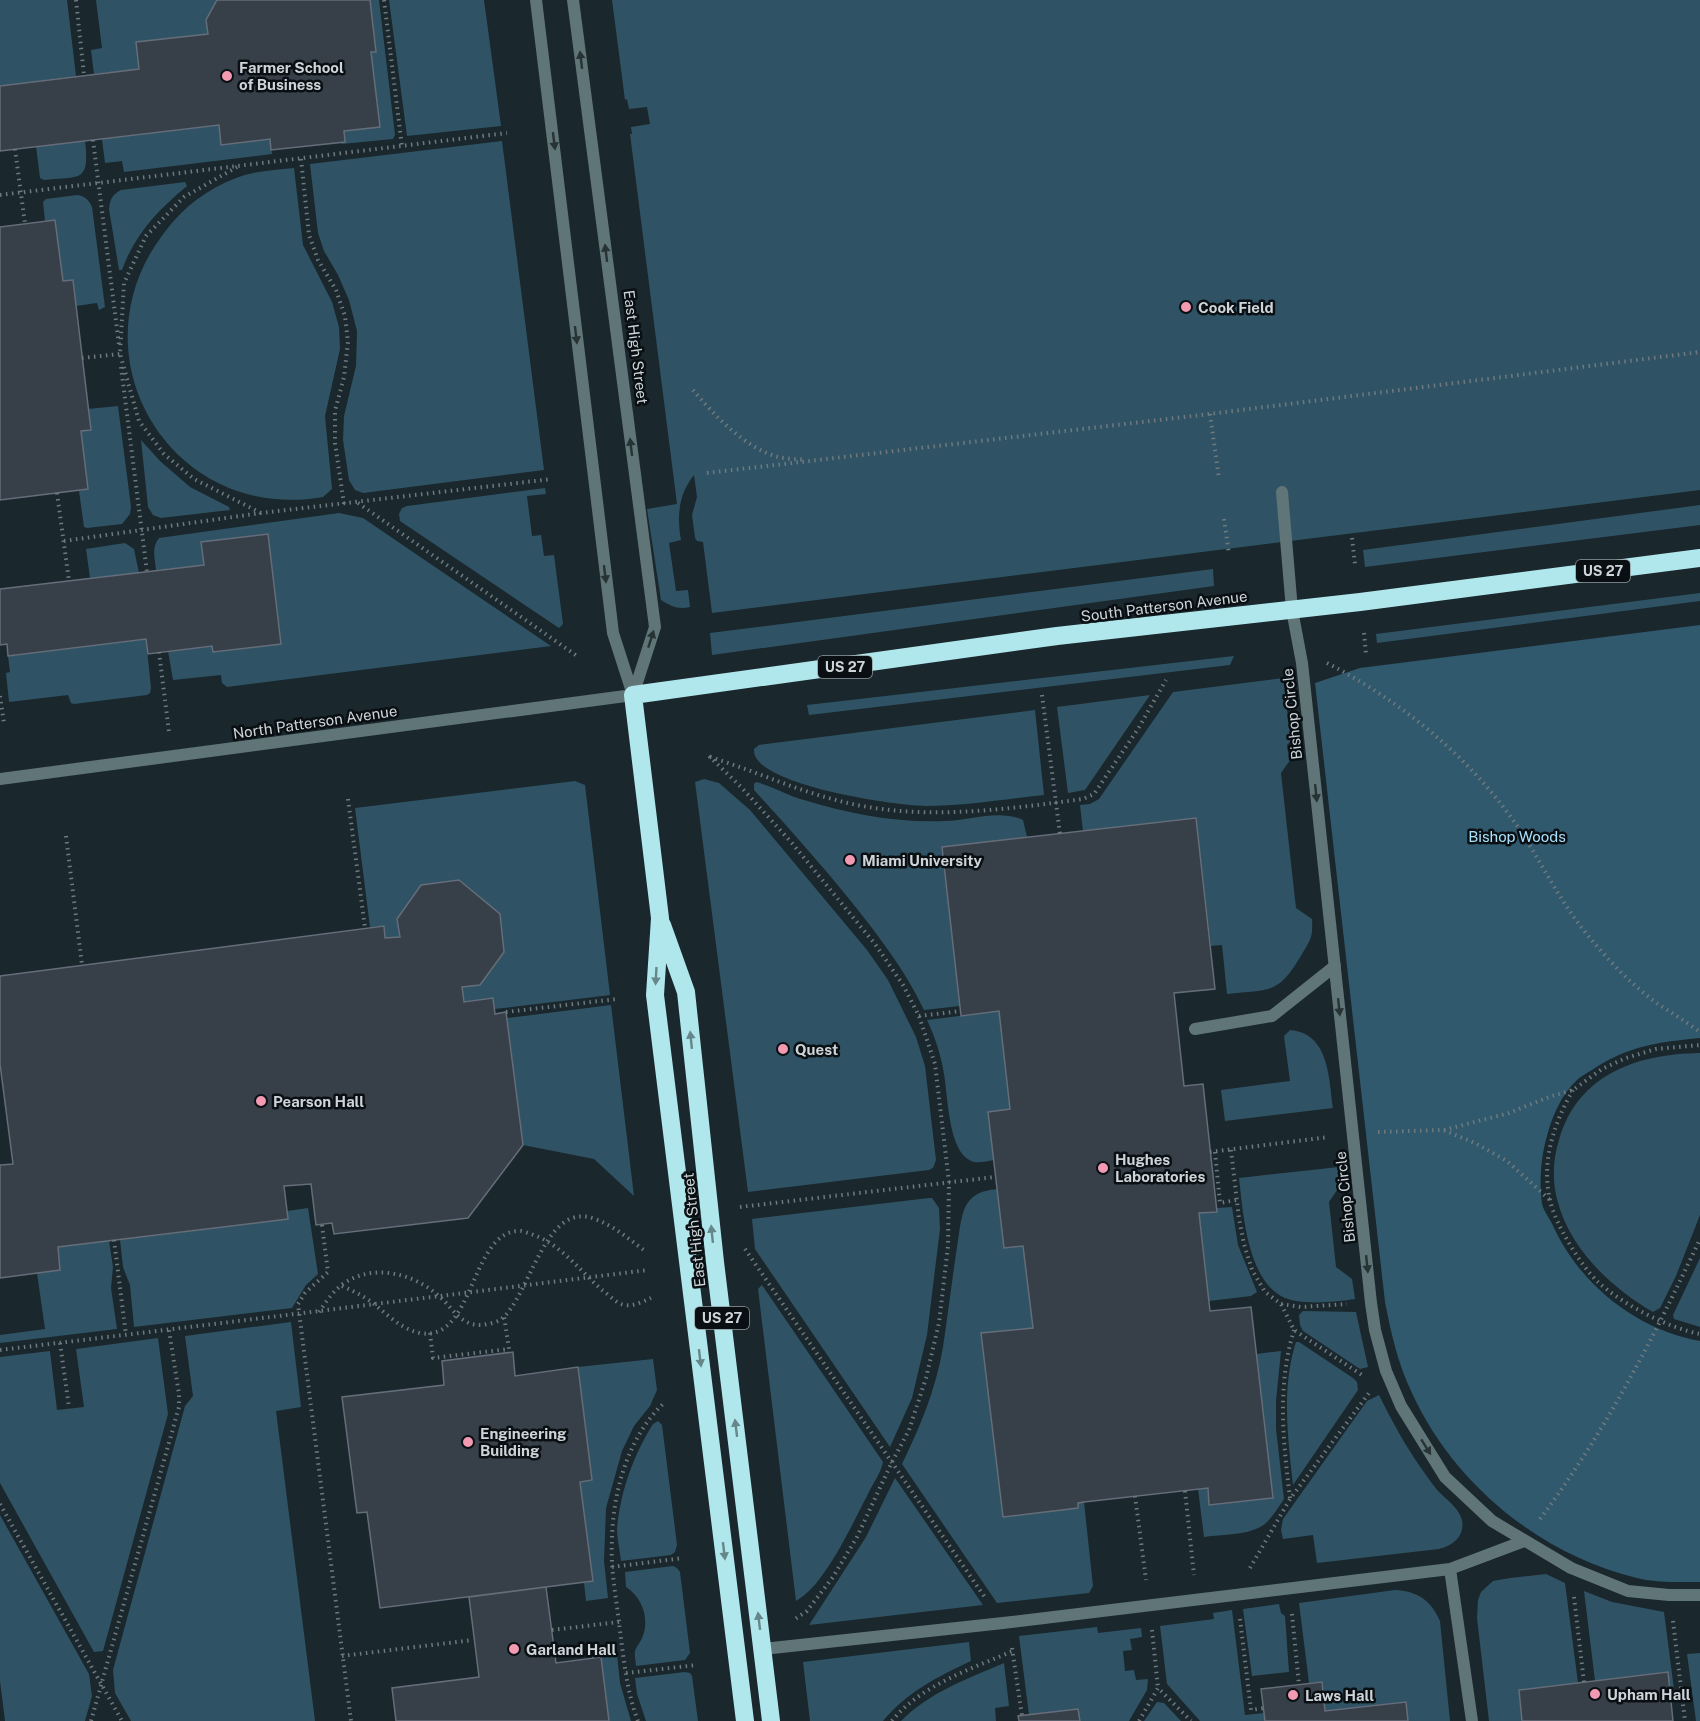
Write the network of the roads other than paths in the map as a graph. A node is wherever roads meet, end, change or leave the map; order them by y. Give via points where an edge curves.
1 (536, 0) edge
2 (573, 0) edge
3 (1282, 492) dead end
4 (1700, 558) edge
5 (1292, 610) junction
6 (633, 695) junction
7 (0, 779) edge
8 (660, 918) junction
9 (1335, 966) junction
10 (1195, 1029) dead end
11 (1524, 1541) junction
12 (1450, 1569) junction
13 (1700, 1595) edge
14 (763, 1649) junction
15 (745, 1721) edge
16 (771, 1721) edge
17 (1472, 1721) edge

1 -> 6 street, East High Street via 613,633
6 -> 2 street, East High Street via 655,627
3 - 5 street, Bishop Circle
4 - 5 highway, South Patterson Avenue / US 27
5 - 6 highway, South Patterson Avenue / US 27 via 1057,636
5 -> 9 street, Bishop Circle via 1302,663
6 - 7 street, North Patterson Avenue
6 - 8 highway, East High Street / US 27
14 -> 8 highway, East High Street / US 27 via 686,992
8 -> 15 highway, East High Street / US 27 via 655,994
9 - 10 street via 1272,1016
9 -> 11 street, Bishop Circle via 1371,1303 1386,1371 1401,1406 1445,1477 1492,1521
11 - 12 street
11 - 13 street, Bishop Circle via 1571,1568 1628,1591
12 - 14 street
12 - 17 street
14 - 16 highway, East High Street / US 27

